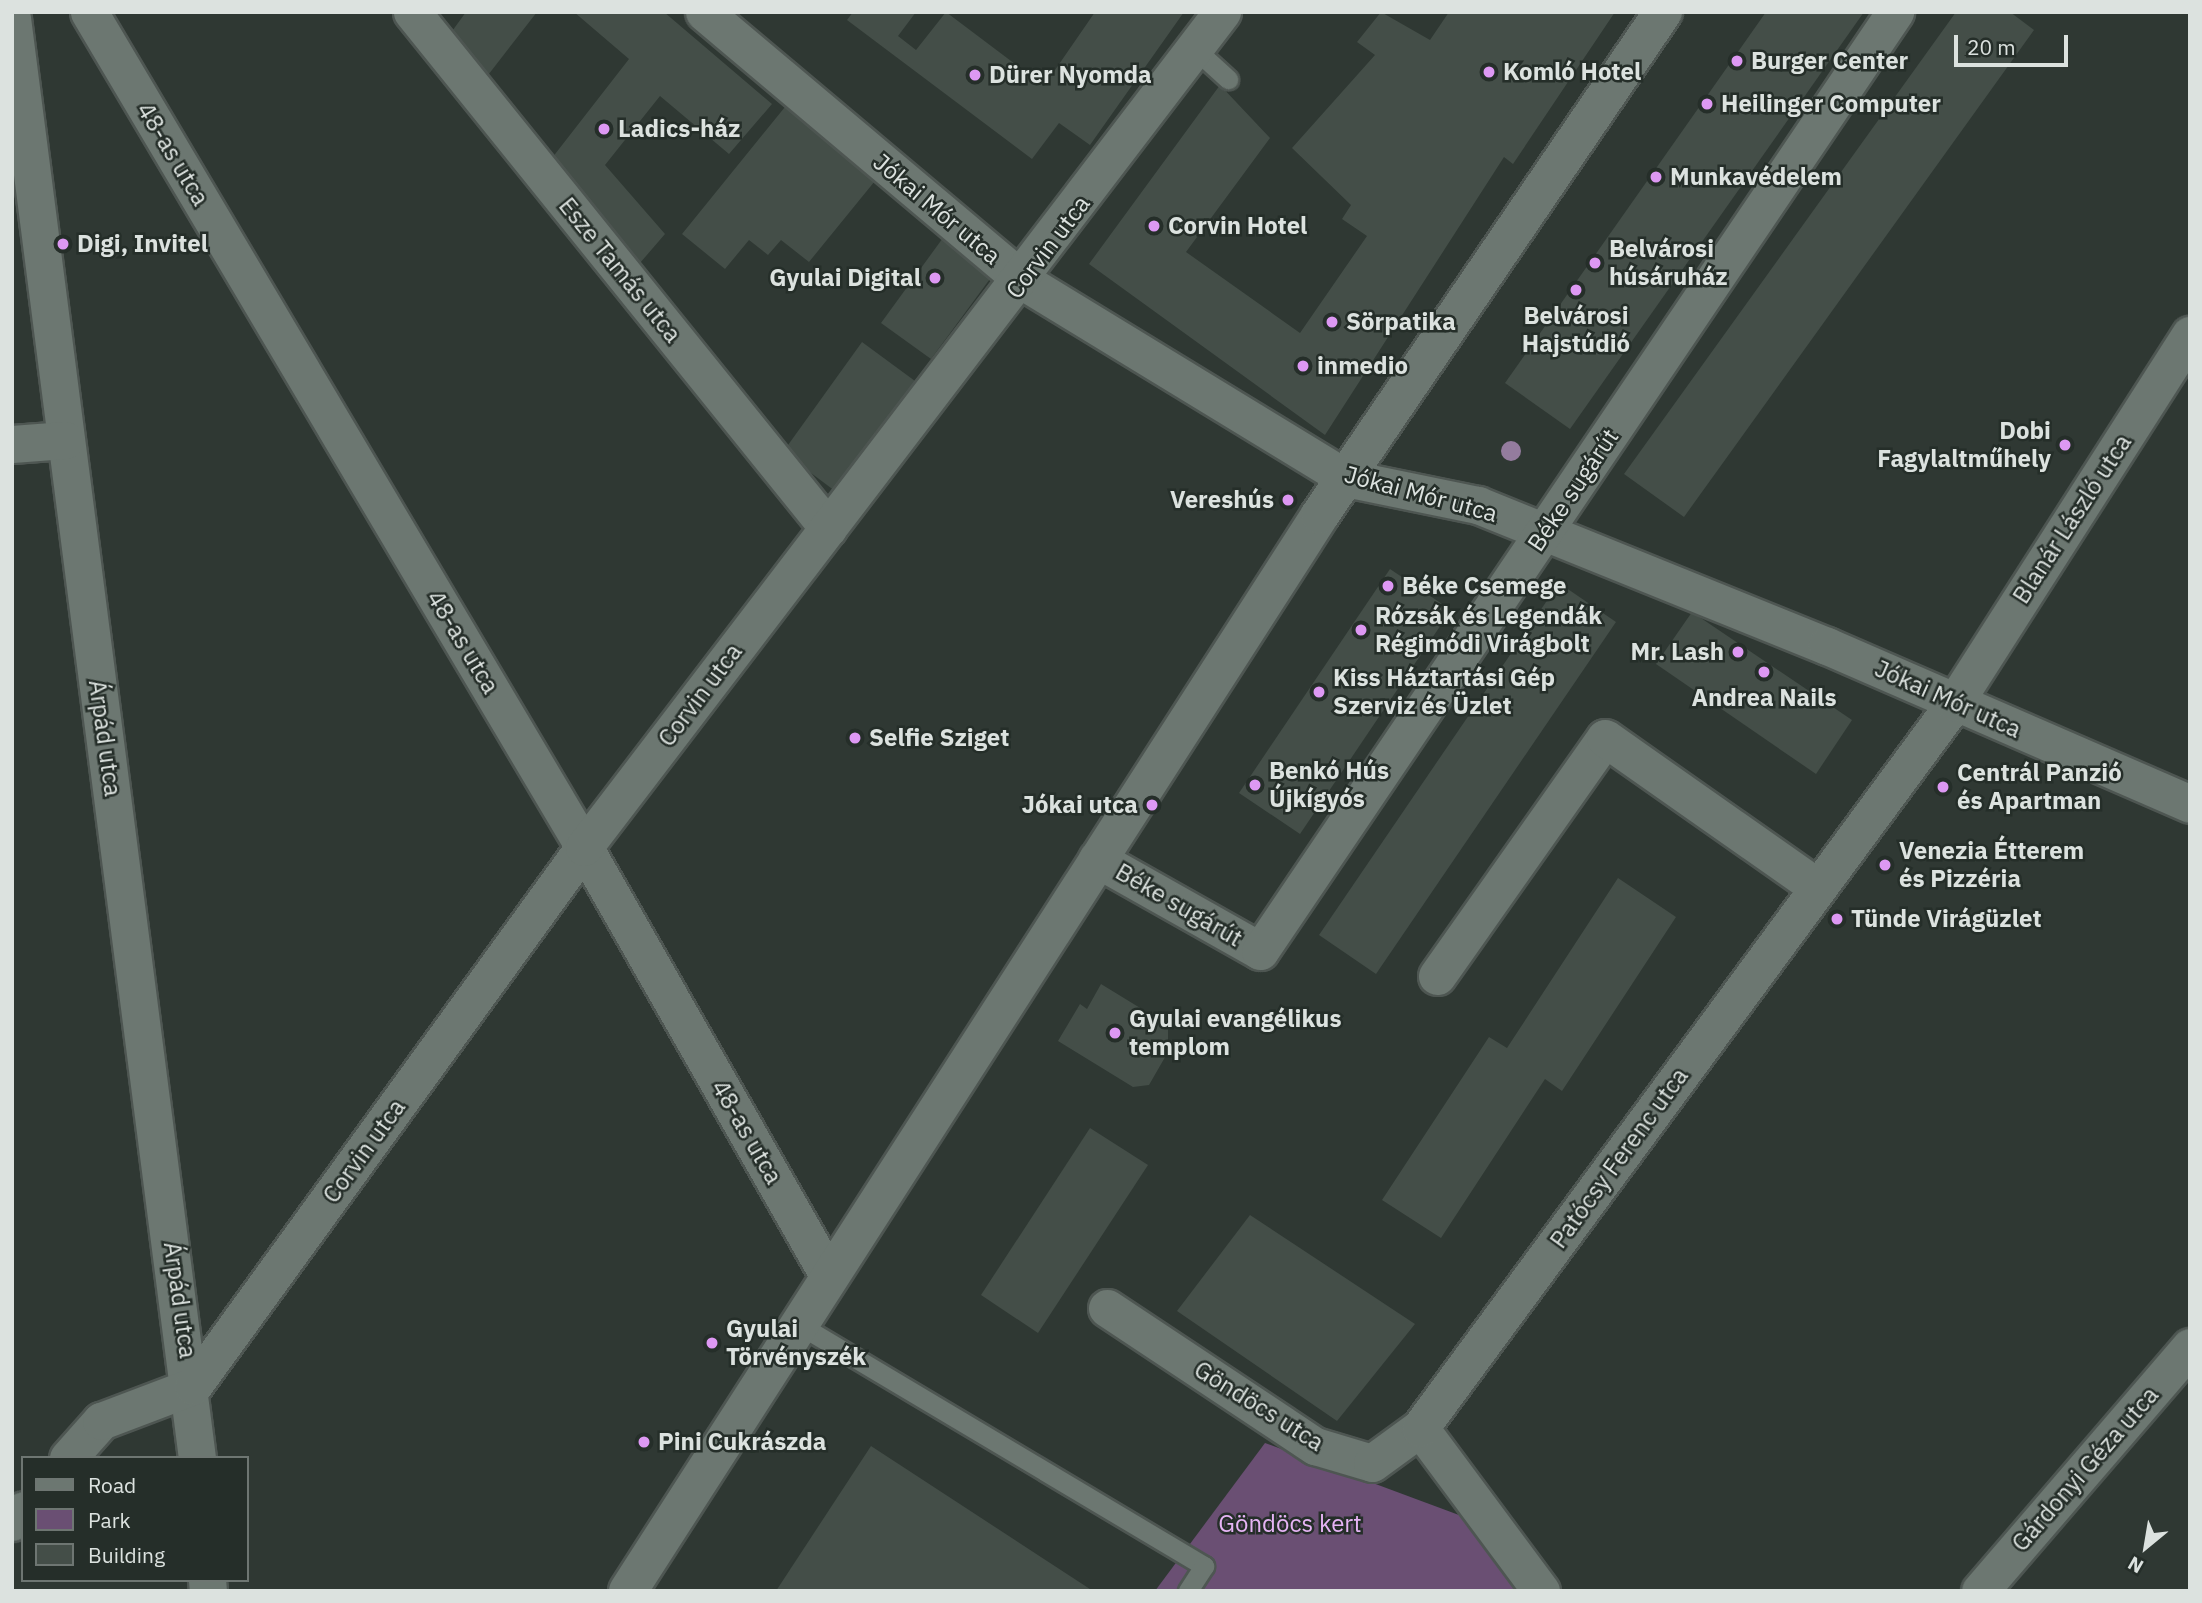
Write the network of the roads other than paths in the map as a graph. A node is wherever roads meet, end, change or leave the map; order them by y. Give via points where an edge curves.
1 (89, 12) edge
2 (412, 12) edge
3 (704, 12) edge
4 (1222, 12) edge
5 (1663, 12) edge
6 (1895, 12) edge
7 (12, 18) edge
8 (1195, 50) junction
9 (1228, 79) dead end
10 (1023, 281) junction
11 (2190, 335) edge
12 (65, 440) junction
13 (12, 444) edge
14 (1346, 478) junction
15 (828, 528) junction
16 (1545, 532) junction
17 (1955, 702) junction
18 (2190, 804) edge
19 (584, 847) junction
20 (1097, 859) junction
21 (1817, 887) junction
22 (1437, 976) dead end
23 (829, 1276) junction
24 (1107, 1308) dead end
25 (798, 1324) junction
26 (2190, 1347) edge
27 (192, 1387) junction
28 (1420, 1428) junction
29 (70, 1456) edge
30 (197, 1456) edge
31 (628, 1591) edge
32 (1188, 1591) edge
33 (1541, 1591) edge
34 (1980, 1591) edge

1 - 19 street, 48-as utca
2 - 15 street, Esze Tamás utca
3 - 10 street, Jókai Mór utca
4 - 8 street, Corvin utca
5 - 14 street
6 - 16 street, Béke sugárút
7 - 12 street, Árpád utca
8 - 9 lane
8 - 10 street, Corvin utca
10 - 14 street, Jókai Mór utca
10 - 15 street, Corvin utca
11 - 17 street, Blanár László utca
12 - 13 street
12 - 27 street, Árpád utca
14 - 16 street, Jókai Mór utca via 1478,505
14 - 20 street
15 - 19 street, Corvin utca
16 - 17 street, Jókai Mór utca
16 - 20 street, Béke sugárút via 1260,951
17 - 18 street, Jókai Mór utca
17 - 21 street, Patócsy Ferenc utca
19 - 23 street, 48-as utca
19 - 27 street, Corvin utca
20 - 23 street
21 - 22 street via 1605,737
21 - 28 street, Patócsy Ferenc utca
23 - 25 street
24 - 28 street, Göndöcs utca via 1315,1447 1373,1463
25 - 31 street
25 - 32 lane via 1205,1566
26 - 34 street, Gárdonyi Géza utca
27 - 29 street via 101,1421
27 - 30 street, Árpád utca
28 - 33 street

